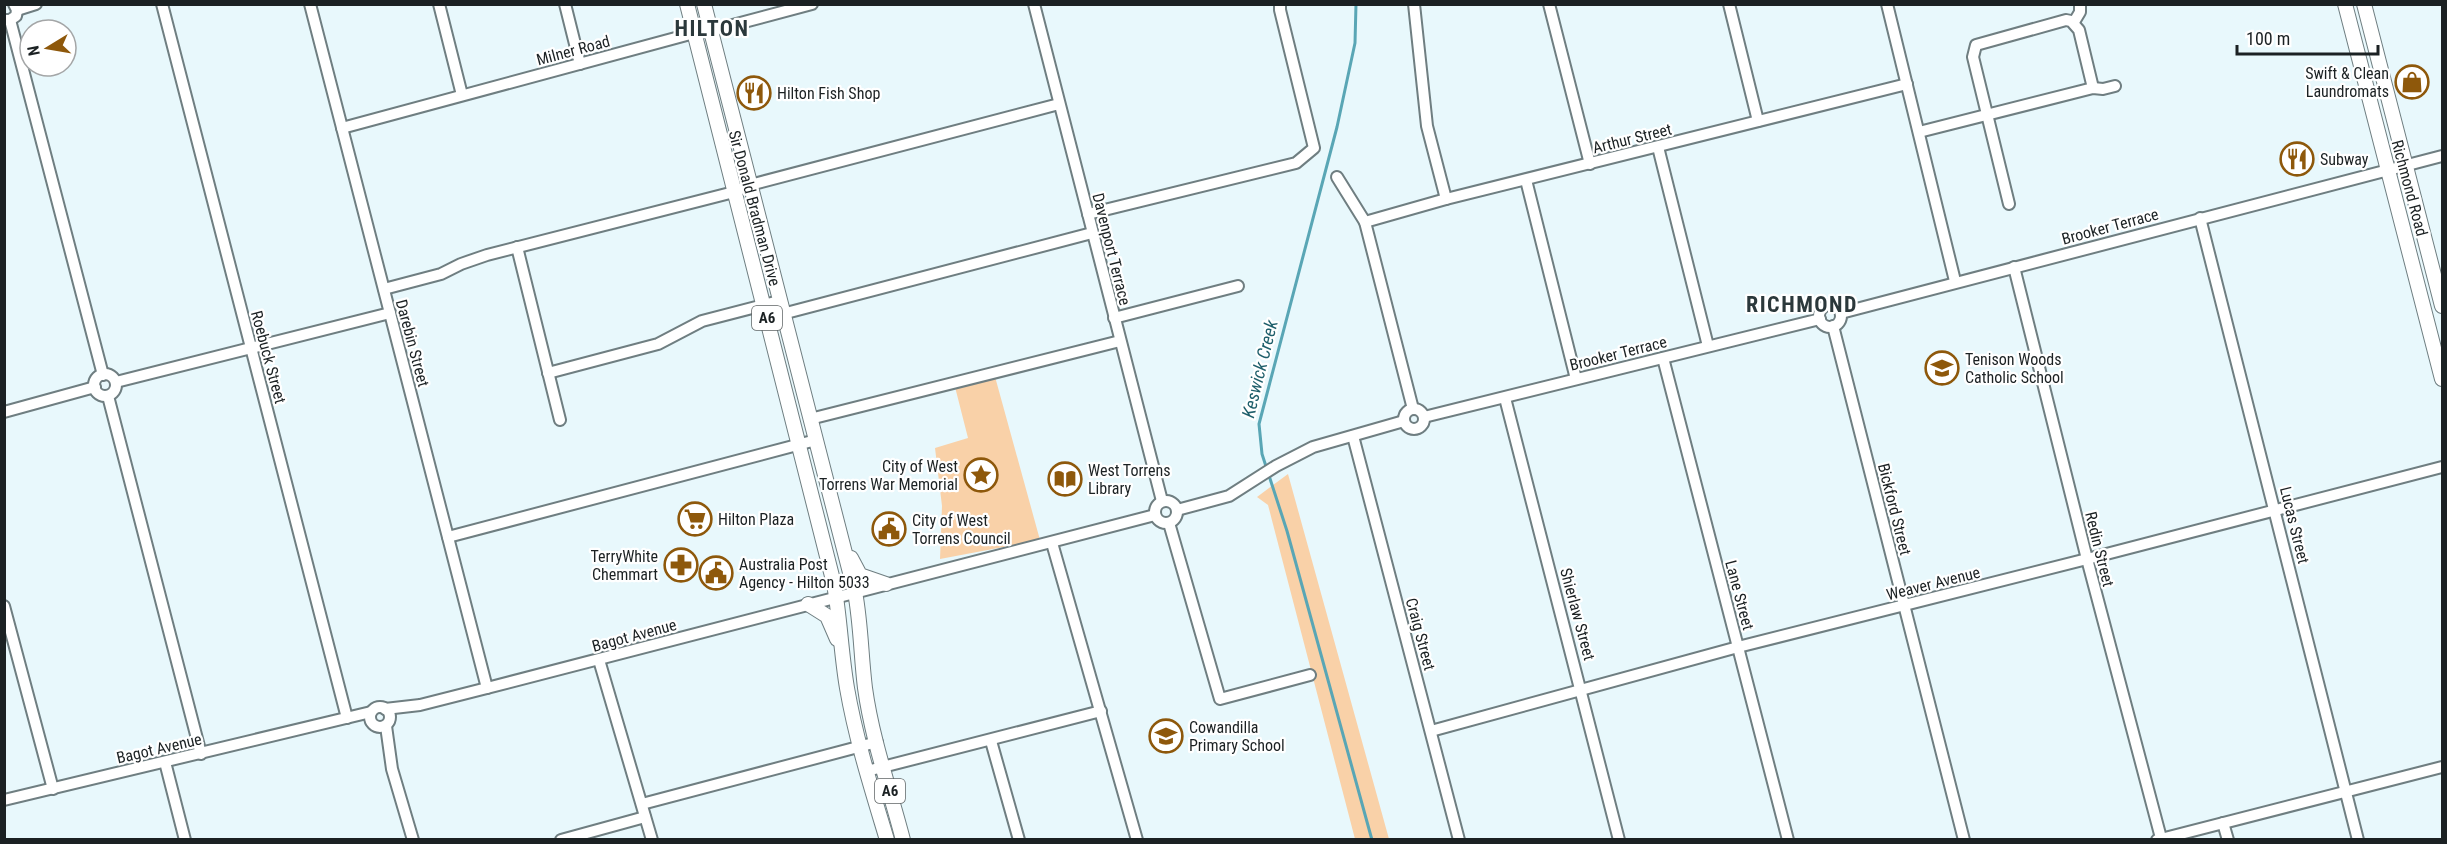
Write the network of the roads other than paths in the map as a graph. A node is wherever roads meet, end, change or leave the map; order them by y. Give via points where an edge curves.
1 (36, 4) edge
2 (162, 4) edge
3 (310, 4) edge
4 (439, 4) edge
5 (565, 4) edge
6 (687, 4) edge
7 (704, 4) edge
8 (812, 4) edge
9 (1034, 4) edge
10 (1280, 4) edge
11 (1414, 4) edge
12 (1549, 4) edge
13 (1729, 4) edge
14 (1887, 4) edge
15 (2080, 4) edge
16 (2345, 4) edge
17 (2364, 4) edge
18 (16, 7) edge
19 (7, 20) edge
20 (2074, 22) junction
21 (710, 31) junction
22 (694, 33) junction
23 (580, 63) junction
24 (1907, 84) junction
25 (2115, 86) dead end
26 (2093, 88) junction
27 (462, 95) junction
28 (1059, 104) junction
29 (1988, 115) junction
30 (1758, 121) junction
31 (342, 128) junction
32 (1919, 132) junction
33 (1658, 147) junction
34 (2442, 156) edge
35 (1590, 164) junction
36 (2406, 165) junction
37 (2388, 170) junction
38 (1337, 177) dead end
39 (1526, 180) junction
40 (750, 185) junction
41 (734, 192) junction
42 (1446, 199) junction
43 (2009, 204) dead end
44 (1088, 214) junction
45 (2200, 218) junction
46 (1365, 222) junction
47 (1092, 233) junction
48 (517, 247) junction
49 (2014, 267) junction
50 (1956, 281) junction
51 (1238, 286) dead end
52 (384, 290) junction
53 (2442, 306) edge
54 (781, 307) junction
55 (765, 311) junction
56 (390, 313) junction
57 (1841, 313) junction
58 (1114, 318) junction
59 (1820, 319) junction
60 (1833, 326) junction
61 (1120, 341) junction
62 (1708, 346) junction
63 (251, 348) junction
64 (1663, 358) junction
65 (548, 373) junction
66 (103, 375) junction
67 (1576, 379) junction
68 (2442, 379) edge
69 (116, 382) junction
70 (95, 387) junction
71 (108, 396) junction
72 (1505, 398) junction
73 (1413, 409) junction
74 (4, 412) edge
75 (1424, 417) junction
76 (810, 419) junction
77 (560, 420) dead end
78 (1404, 421) junction
79 (1353, 436) junction
80 (816, 440) junction
81 (798, 444) junction
82 (2442, 466) edge
83 (1162, 501) junction
84 (1177, 510) junction
85 (2276, 510) junction
86 (1155, 515) junction
87 (1169, 523) junction
88 (448, 537) junction
89 (841, 541) junction
90 (1052, 543) junction
91 (2087, 560) junction
92 (886, 584) junction
93 (855, 592) junction
94 (836, 596) junction
95 (808, 603) junction
96 (4, 606) edge
97 (1904, 606) junction
98 (1738, 647) junction
99 (841, 652) junction
100 (599, 660) junction
101 (1310, 675) dead end
102 (487, 688) junction
103 (1582, 690) junction
104 (1101, 711) junction
105 (352, 717) junction
106 (379, 718) junction
107 (1431, 731) junction
108 (877, 741) junction
109 (991, 741) junction
110 (860, 746) junction
111 (201, 754) junction
112 (165, 762) junction
113 (884, 766) junction
114 (2442, 767) edge
115 (867, 771) junction
116 (52, 789) junction
117 (2345, 791) junction
118 (4, 800) edge
119 (642, 804) junction
120 (645, 817) junction
121 (2223, 823) junction
122 (2159, 839) edge
123 (185, 840) edge
124 (413, 840) edge
125 (561, 840) edge
126 (652, 840) edge
127 (887, 840) edge
128 (903, 840) edge
129 (1019, 840) edge
130 (1137, 840) edge
131 (1460, 840) edge
132 (1619, 840) edge
133 (1788, 840) edge
134 (1964, 840) edge
135 (2228, 840) edge
136 (2358, 840) edge

1 - 18 street
2 - 63 street, Roebuck Street
3 - 31 street, Darebin Street
4 - 27 street
5 - 23 street
6 - 22 main road, Sir Donald Bradman Drive / A6
7 - 21 main road, Sir Donald Bradman Drive / A6
8 - 21 street, Milner Road
9 - 28 street, Davenport Terrace
10 - 44 street via 1314,147 1296,164
11 - 42 street via 1427,126
12 - 35 street
13 - 30 street
14 - 24 street
15 - 20 street
16 - 37 main road, Richmond Road
17 - 36 main road, Richmond Road
18 - 19 street via 16,16
19 - 66 street
20 - 26 street
20 - 29 street via 2066,20 1976,45 1973,57
21 - 22 street, Milner Road
21 - 40 main road, Sir Donald Bradman Drive / A6
22 - 23 street, Milner Road
22 - 41 main road, Sir Donald Bradman Drive / A6
23 - 27 street, Milner Road
24 - 30 street, Arthur Street
24 - 32 street
25 - 26 street
26 - 29 street
27 - 31 street, Milner Road
28 - 40 street
28 - 44 street, Davenport Terrace
29 - 32 street
29 - 43 street
30 - 33 street, Arthur Street
31 - 52 street, Darebin Street
32 - 50 street
33 - 35 street, Arthur Street
33 - 62 street
34 - 36 street, Brooker Terrace
35 - 39 street, Arthur Street
36 - 37 street, Brooker Terrace
36 - 53 main road, Richmond Road
37 - 45 street, Brooker Terrace
37 - 68 main road, Richmond Road
38 - 46 street
39 - 42 street, Arthur Street
39 - 67 street
40 - 41 street
40 - 54 main road, Sir Donald Bradman Drive / A6
41 - 48 street
41 - 55 main road, Sir Donald Bradman Drive / A6
42 - 46 street, Arthur Street
44 - 47 street, Davenport Terrace
45 - 49 street, Brooker Terrace
45 - 85 street, Lucas Street
46 - 73 street
47 - 54 street
47 - 58 street, Davenport Terrace
48 - 52 street
48 - 65 street
49 - 50 street, Brooker Terrace
49 - 91 street, Redin Street
50 - 57 street, Brooker Terrace
51 - 58 street
52 - 56 street, Darebin Street
54 - 55 street
54 - 76 main road, Sir Donald Bradman Drive / A6
55 - 65 street via 702,321 658,344
55 - 81 main road, Sir Donald Bradman Drive / A6
56 - 63 street
56 - 88 street, Darebin Street
57 - 59 street via 1828,305 1822,309
57 - 60 street
58 - 61 street, Davenport Terrace
59 - 60 street
59 - 62 street, Brooker Terrace
60 - 97 street, Bickford Street
61 - 76 street
61 - 83 street, Davenport Terrace
62 - 64 street, Brooker Terrace
63 - 69 street
63 - 105 street, Roebuck Street
64 - 67 street, Brooker Terrace
64 - 98 street, Lane Street
65 - 77 street
66 - 69 street
66 - 70 street via 95,381
67 - 72 street, Brooker Terrace
69 - 71 street
70 - 71 street via 98,393
70 - 74 street
71 - 111 street
72 - 75 street, Brooker Terrace
72 - 103 street, Shierlaw Street
73 - 75 street
73 - 78 street
75 - 78 street via 1421,426 1414,429
76 - 80 main road, Sir Donald Bradman Drive / A6
78 - 79 street
79 - 84 street via 1313,447 1229,496
79 - 107 street, Craig Street
80 - 81 street
80 - 89 main road, Sir Donald Bradman Drive / A6
81 - 88 street
81 - 94 main road, Sir Donald Bradman Drive / A6
82 - 85 street, Weaver Avenue
83 - 84 street via 1172,502
83 - 86 street
84 - 87 street via 1175,520
85 - 91 street, Weaver Avenue
85 - 117 street, Lucas Street
86 - 87 street via 1160,522
86 - 90 street
87 - 101 street via 1220,699
88 - 102 street, Darebin Street
89 - 92 main road via 860,575
89 - 93 main road, Sir Donald Bradman Drive / A6
90 - 92 street
90 - 104 street
91 - 97 street, Weaver Avenue
91 - 122 street, Redin Street
92 - 93 street
93 - 94 street, Bagot Avenue
93 - 108 main road, Sir Donald Bradman Drive / A6 via 865,687
94 - 95 street, Bagot Avenue
94 - 99 main road, Sir Donald Bradman Drive / A6
95 - 99 main road via 827,616
95 - 100 street, Bagot Avenue
96 - 116 street
97 - 98 street, Weaver Avenue
97 - 134 street, Bickford Street
98 - 103 street, Weaver Avenue
98 - 133 street, Lane Street
99 - 110 main road, Sir Donald Bradman Drive / A6
100 - 102 street, Bagot Avenue
100 - 119 street
102 - 106 street, Bagot Avenue
103 - 107 street, Weaver Avenue
103 - 132 street, Shierlaw Street
104 - 109 street
104 - 130 street
105 - 106 street, Bagot Avenue
105 - 111 street, Bagot Avenue
106 - 124 street
107 - 131 street, Craig Street
108 - 110 street
108 - 113 main road, Sir Donald Bradman Drive / A6
109 - 113 street
109 - 129 street
110 - 115 main road, Sir Donald Bradman Drive / A6
110 - 119 street
111 - 112 street, Bagot Avenue
112 - 116 street, Bagot Avenue
112 - 123 street
113 - 115 street
113 - 128 main road, Sir Donald Bradman Drive / A6
114 - 117 street
115 - 127 main road, Sir Donald Bradman Drive / A6
116 - 118 street, Bagot Avenue
117 - 121 street
117 - 136 street, Lucas Street
119 - 120 street
120 - 125 street
120 - 126 street
121 - 122 street
121 - 135 street

